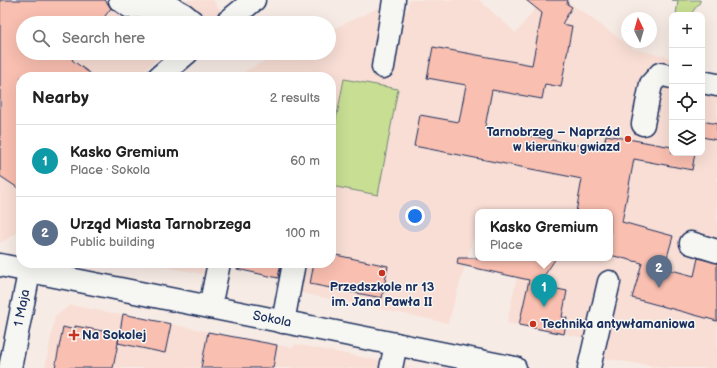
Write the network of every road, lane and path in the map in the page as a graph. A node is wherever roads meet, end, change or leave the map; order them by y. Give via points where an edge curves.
1 (120, 0) edge
2 (254, 0) edge
3 (394, 0) edge
4 (185, 16) edge
5 (235, 16) edge
6 (179, 60) edge
7 (383, 67) dead end
8 (166, 72) edge
9 (669, 76) edge
10 (705, 83) edge
11 (717, 85) edge
12 (643, 124) dead end
13 (691, 244) dead end
14 (717, 251) edge
15 (0, 265) edge
16 (16, 266) edge
17 (30, 268) edge
18 (34, 268) edge
19 (217, 268) edge
20 (293, 268) edge
21 (609, 282) dead end
22 (210, 307) junction
23 (283, 322) junction
24 (396, 344) junction
25 (505, 367) edge
26 (10, 368) edge
27 (391, 368) edge
28 (589, 368) edge

1 - 4 street via 130,7 169,6
2 - 5 street
3 - 7 street
6 - 8 street
9 - 12 street via 660,74 651,84
10 - 11 street
13 - 14 street
15 - 16 street, Sokola
17 - 26 street, 1 Maja
18 - 22 street, Sokola
19 - 22 street
20 - 23 street
21 - 28 street
22 - 23 street, Sokola
23 - 24 street, Sokola
24 - 25 street, Sokola
24 - 27 street

